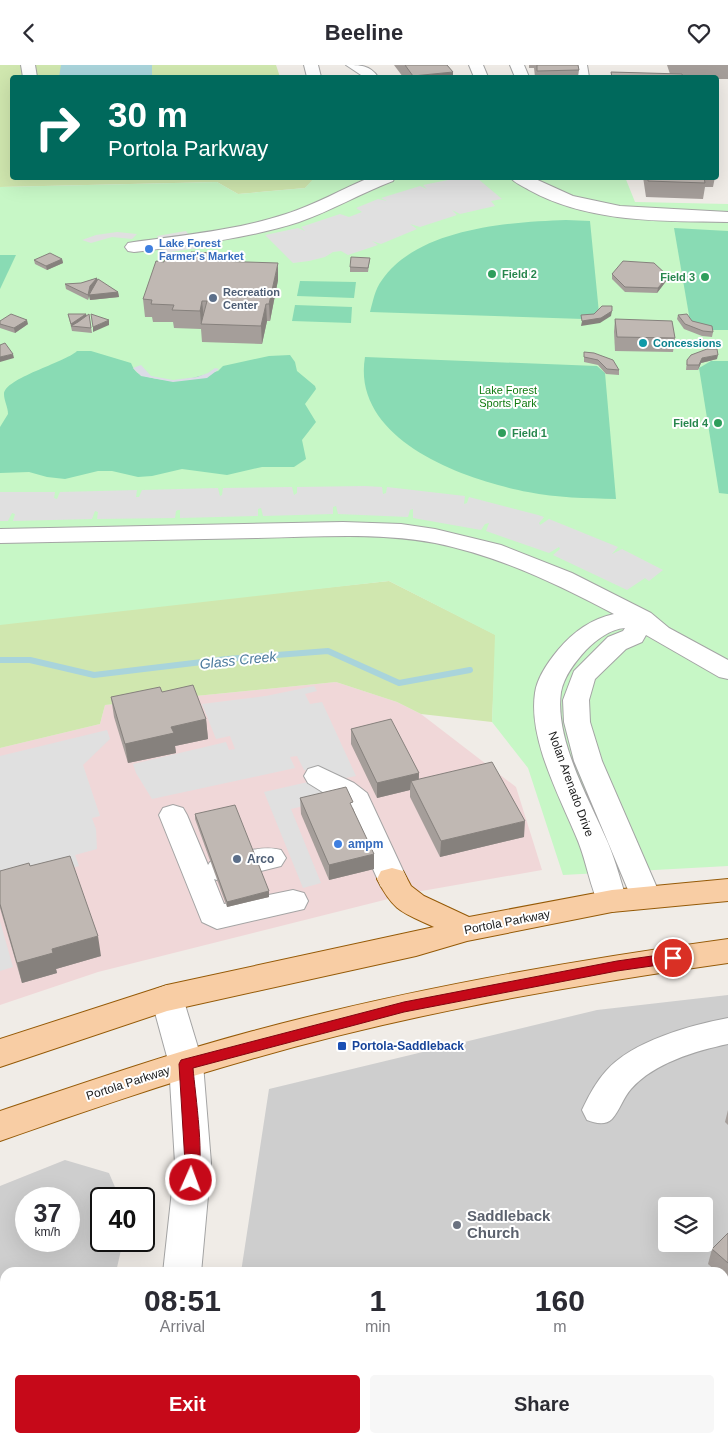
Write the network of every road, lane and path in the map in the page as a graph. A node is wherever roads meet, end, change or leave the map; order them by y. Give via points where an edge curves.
1 (353, 65) edge
2 (370, 75) edge
3 (380, 180) edge
4 (522, 180) edge
5 (728, 217) edge
6 (134, 247) dead end
7 (0, 536) edge
8 (642, 618) junction
9 (728, 671) edge
10 (318, 776) dead end
11 (174, 815) dead end
12 (272, 858) dead end
13 (197, 876) junction
14 (392, 879) joint
15 (728, 890) edge
16 (646, 897) junction
17 (293, 901) dead end
18 (612, 901) junction
19 (467, 929) junction
20 (728, 951) edge
21 (167, 999) junction
22 (728, 1031) edge
23 (0, 1053) edge
24 (186, 1064) junction
25 (599, 1110) dead end
26 (0, 1126) edge
27 (183, 1267) edge

1 - 2 street
3 - 6 street via 275,223 232,233
4 - 5 street via 539,191 598,209 636,214
7 - 8 street via 343,529 401,531 466,543 520,560
8 - 9 street via 660,634
8 - 16 street, Nolan Arenado Drive via 633,636 617,643 584,677 576,700 577,722 588,761
8 - 18 street, Nolan Arenado Drive via 609,623 590,635 572,650 555,673 548,693 553,741
10 - 14 street via 357,799
11 - 13 street
12 - 13 street
13 - 17 street via 210,909 217,917
14 - 19 main road via 400,894 413,904
15 - 16 main road, Portola Parkway
16 - 18 main road, Portola Parkway
18 - 19 main road, Portola Parkway
19 - 21 main road, Portola Parkway via 416,944
20 - 24 main road, Portola Parkway via 617,966 404,1007
21 - 23 main road, Portola Parkway
21 - 24 street
22 - 25 street via 708,1034 656,1055 620,1078
24 - 26 main road, Portola Parkway
24 - 27 street via 192,1163

